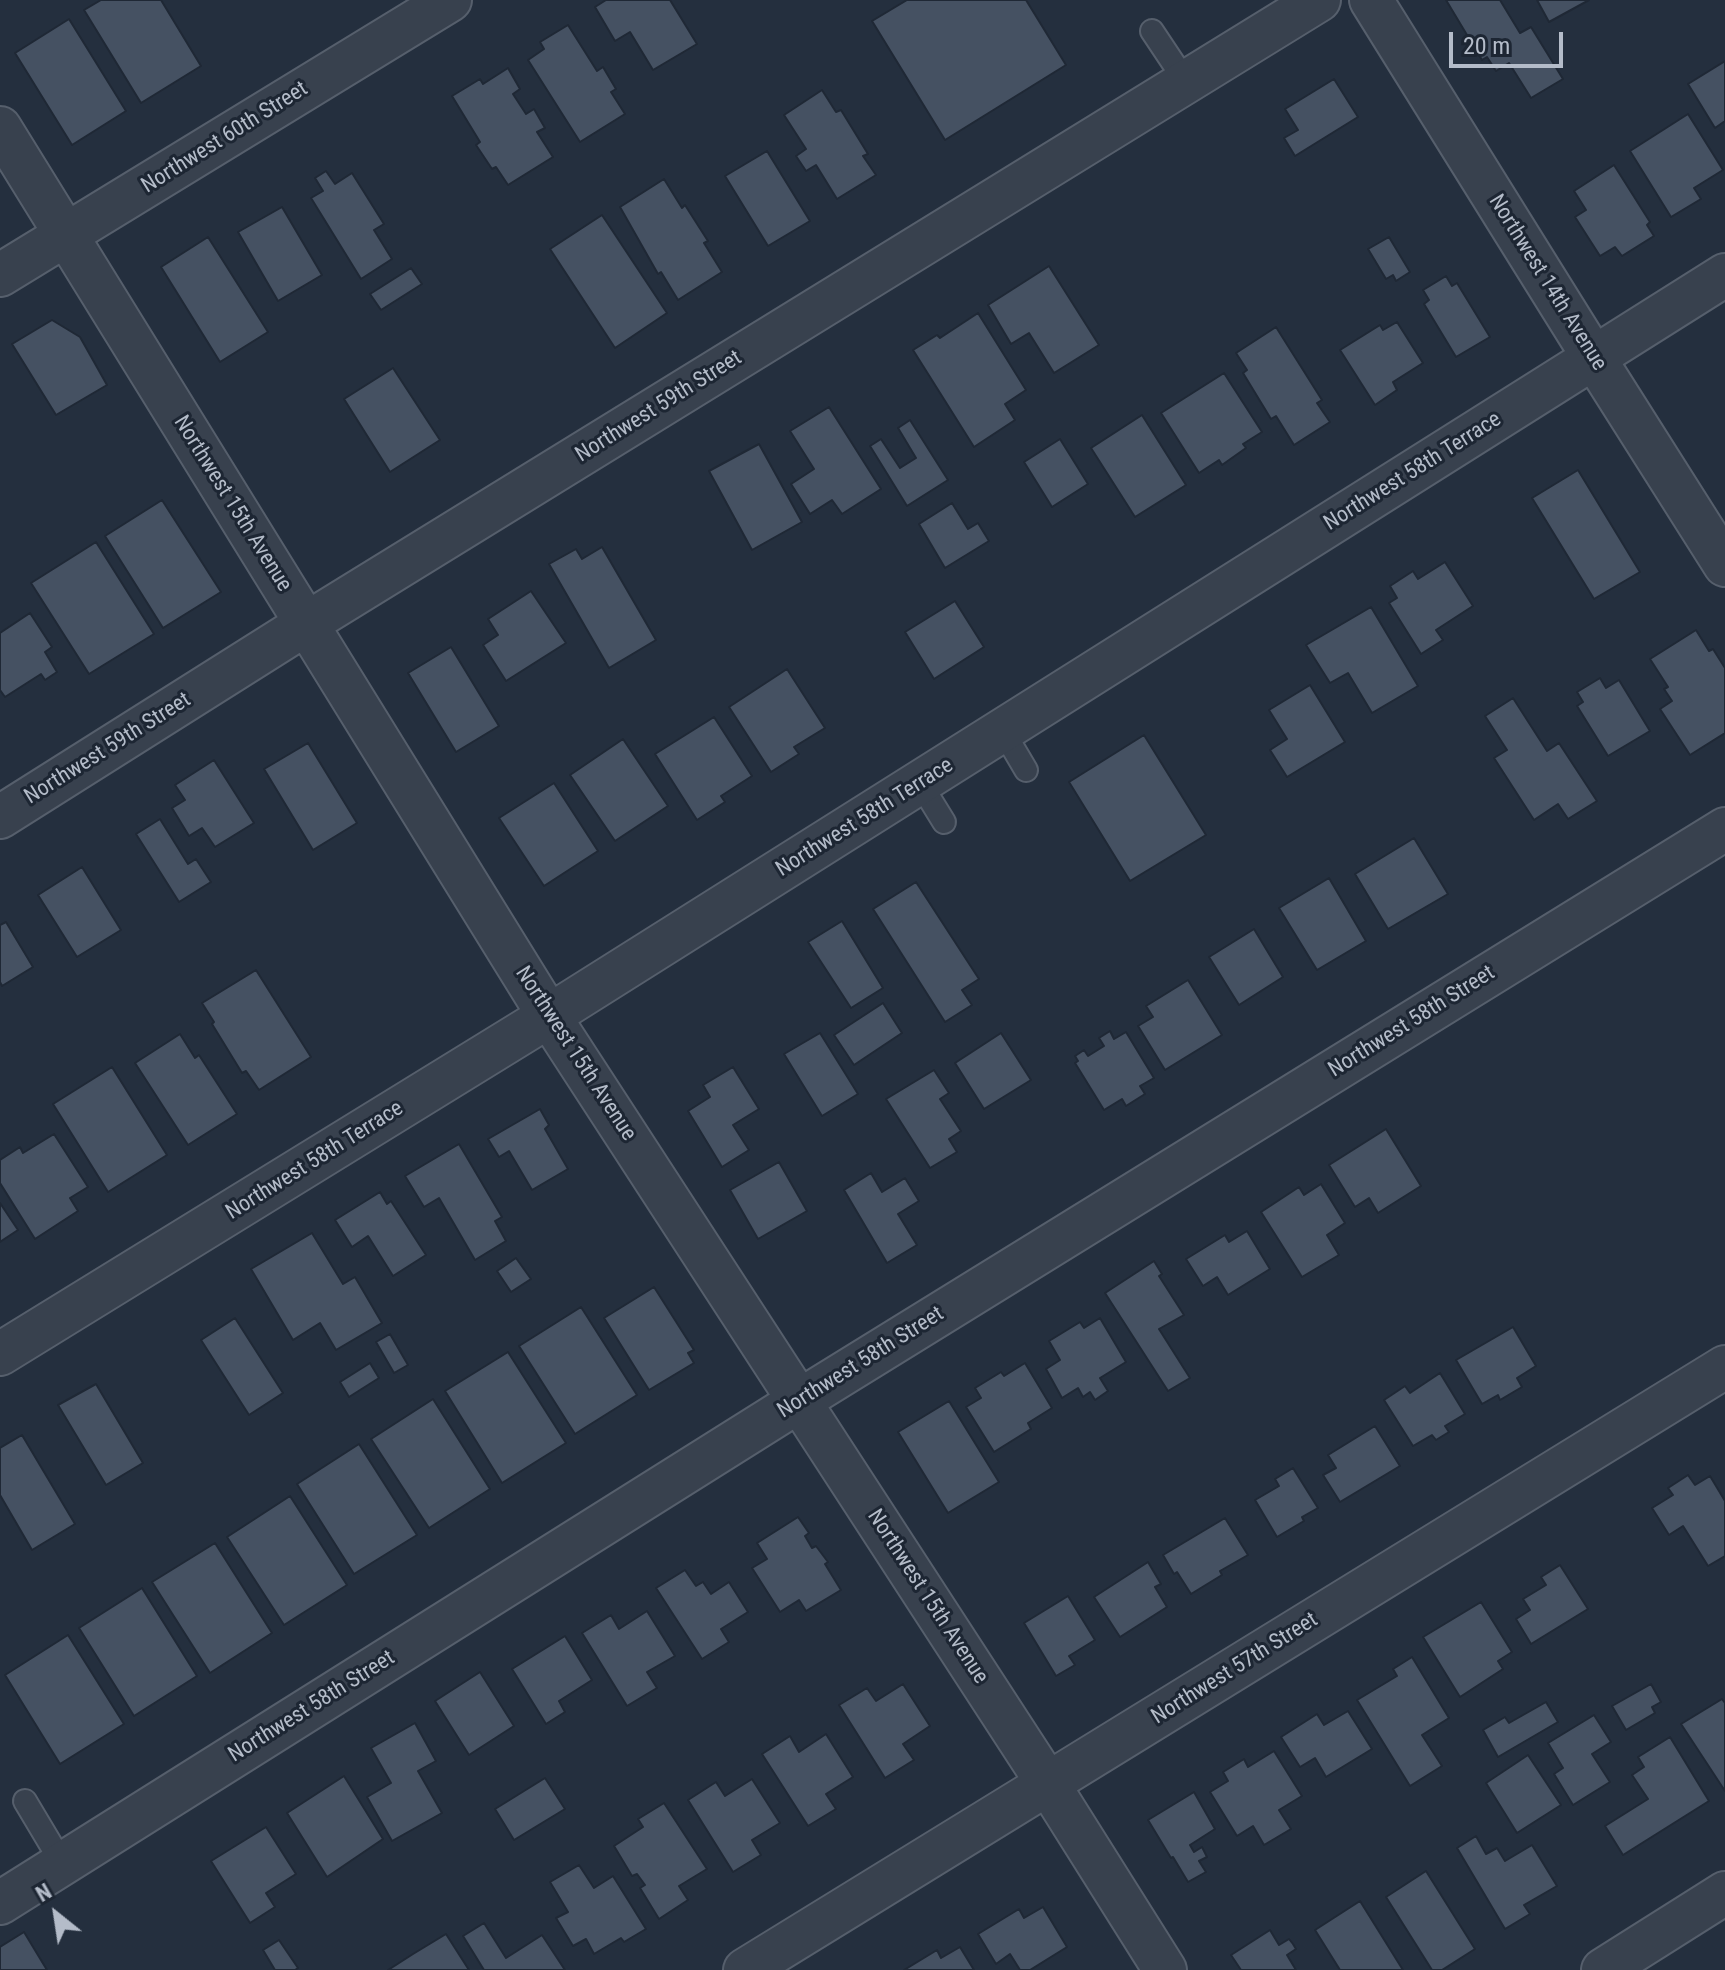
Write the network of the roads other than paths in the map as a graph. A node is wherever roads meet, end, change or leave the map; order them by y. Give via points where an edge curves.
1 (450, 0) edge
2 (1319, 0) edge
3 (1371, 0) edge
4 (1152, 31) dead end
5 (1186, 82) junction
6 (0, 128) edge
7 (66, 236) junction
8 (0, 275) edge
9 (1725, 275) edge
10 (1594, 358) junction
11 (1725, 565) edge
12 (306, 624) junction
13 (1003, 731) junction
14 (1026, 770) dead end
15 (920, 783) junction
16 (0, 817) edge
17 (944, 822) dead end
18 (1725, 829) edge
19 (549, 1016) junction
20 (0, 1354) edge
21 (1725, 1367) edge
22 (799, 1401) junction
23 (1048, 1784) junction
24 (25, 1801) dead end
25 (62, 1863) junction
26 (1725, 1893) edge
27 (0, 1903) edge
28 (745, 1970) edge
29 (1165, 1970) edge
30 (1603, 1970) edge

1 - 7 street, Northwest 60th Street
2 - 5 street, Northwest 59th Street
3 - 10 street, Northwest 14th Avenue
4 - 5 lane
5 - 12 street, Northwest 59th Street
6 - 7 street, Northwest 15th Avenue
7 - 8 street, Northwest 60th Street
7 - 12 street, Northwest 15th Avenue
9 - 10 street, Northwest 58th Terrace
10 - 11 street, Northwest 14th Avenue
10 - 13 street, Northwest 58th Terrace
12 - 16 street, Northwest 59th Street
12 - 19 street, Northwest 15th Avenue
13 - 14 lane
13 - 15 street, Northwest 58th Terrace
15 - 17 lane
15 - 19 street, Northwest 58th Terrace
18 - 22 street, Northwest 58th Street
19 - 20 street, Northwest 58th Terrace
19 - 22 street, Northwest 15th Avenue
21 - 23 street, Northwest 57th Street
22 - 23 street, Northwest 15th Avenue
22 - 25 street, Northwest 58th Street
23 - 28 street, Northwest 57th Street
23 - 29 street, Northwest 15th Avenue
24 - 25 lane
25 - 27 street, Northwest 58th Street
26 - 30 street

